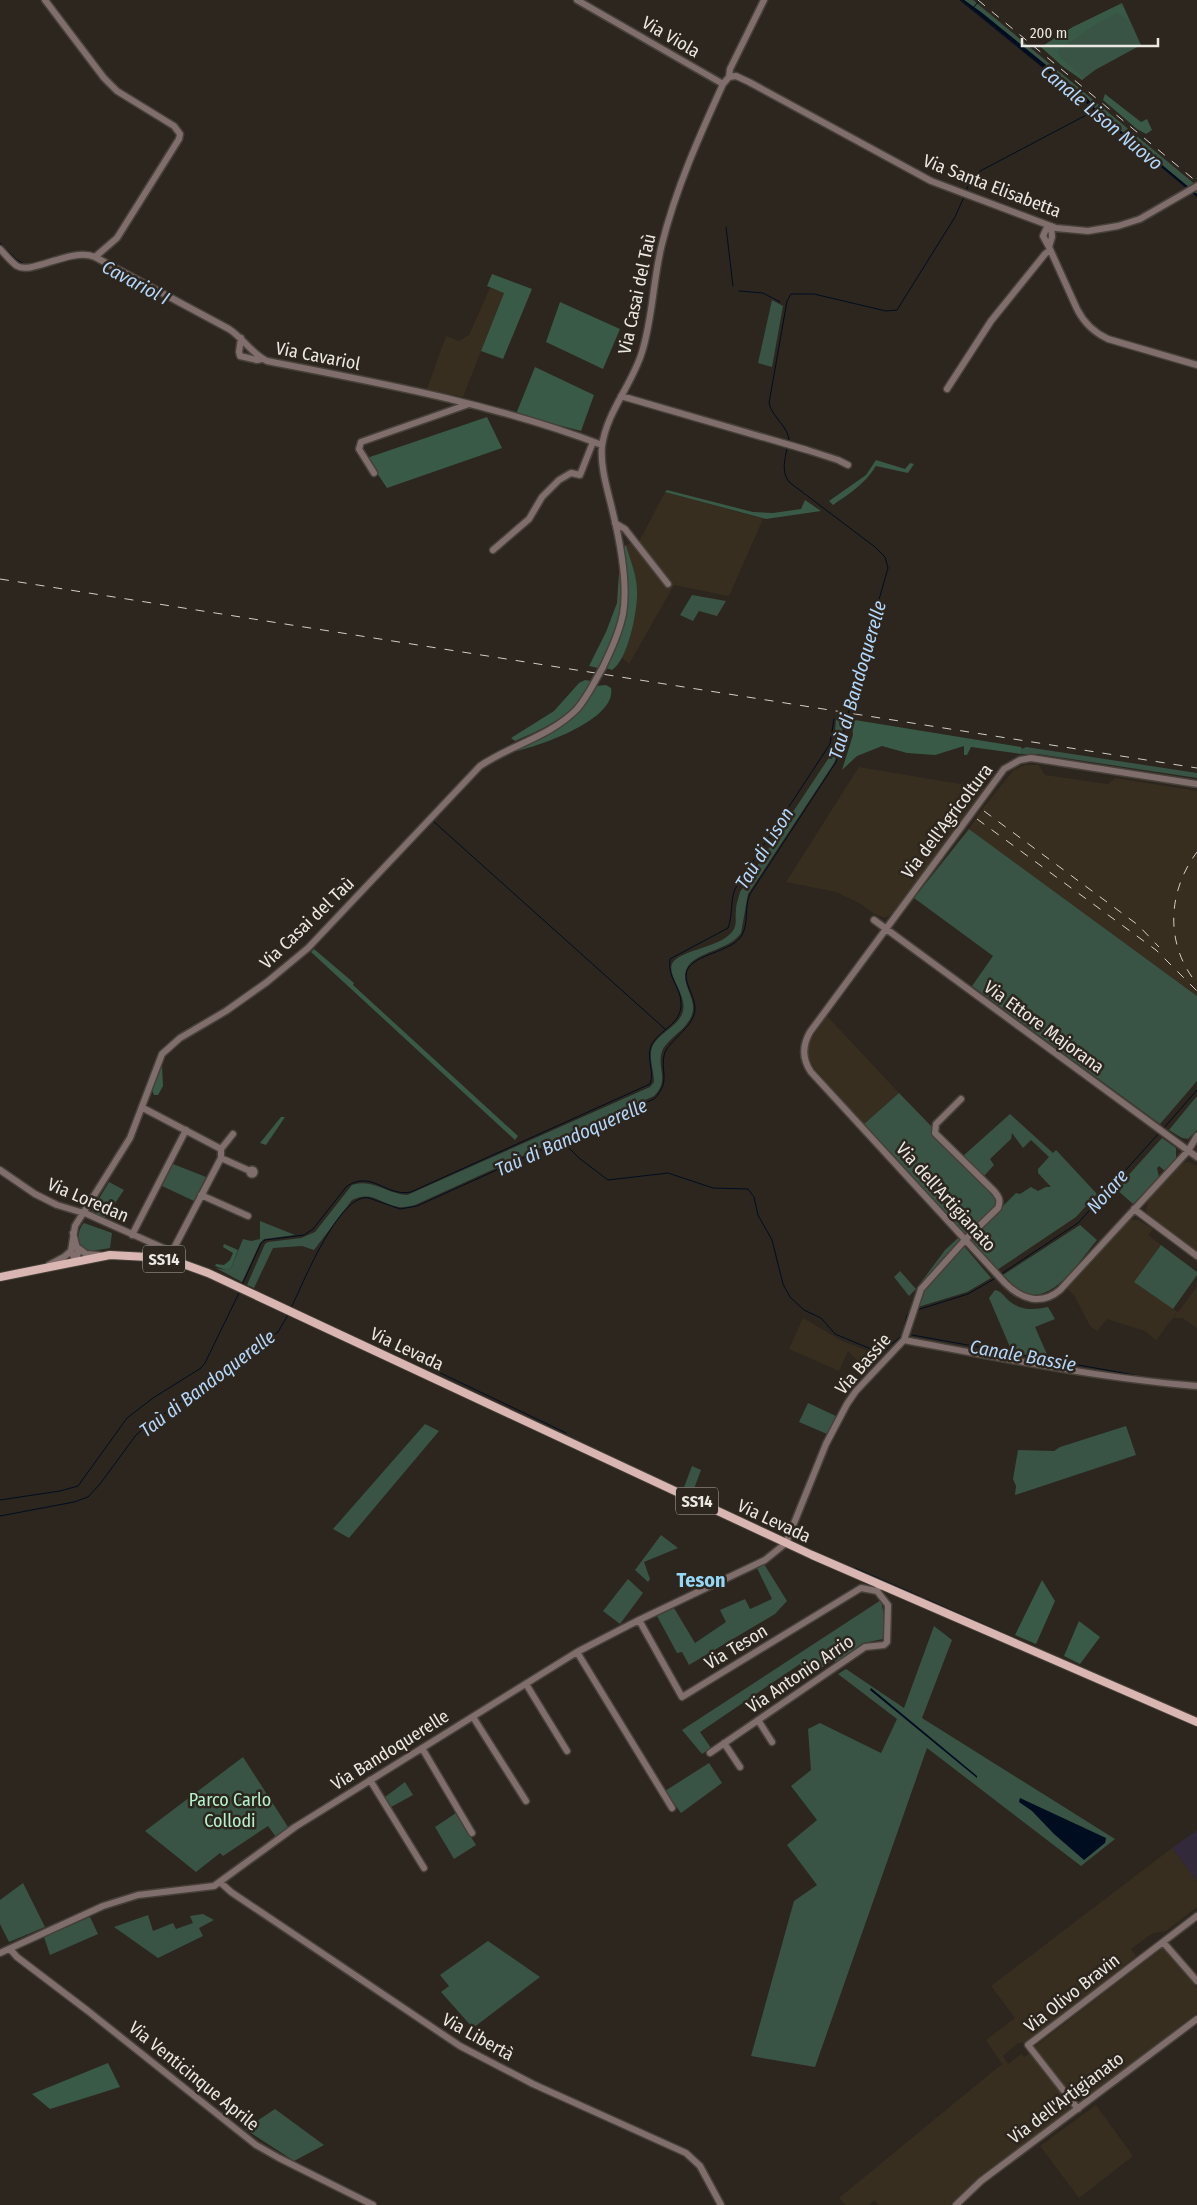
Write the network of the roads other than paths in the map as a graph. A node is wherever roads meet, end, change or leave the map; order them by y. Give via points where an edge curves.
1 (45, 0) edge
2 (577, 0) edge
3 (764, 0) edge
4 (729, 77) junction
5 (723, 84) junction
6 (1197, 186) edge
7 (1030, 219) junction
8 (1050, 226) junction
9 (1062, 229) junction
10 (1043, 236) junction
11 (1052, 236) junction
12 (0, 249) edge
13 (1050, 249) junction
14 (95, 257) junction
15 (241, 338) junction
16 (262, 359) junction
17 (1197, 365) edge
18 (947, 389) dead end
19 (621, 396) junction
20 (469, 404) junction
21 (594, 442) junction
22 (602, 445) junction
23 (848, 465) dead end
24 (374, 473) dead end
25 (615, 523) junction
26 (493, 550) dead end
27 (668, 584) dead end
28 (1197, 784) edge
29 (874, 920) dead end
30 (886, 929) junction
31 (961, 1099) dead end
32 (143, 1108) junction
33 (186, 1130) junction
34 (233, 1134) dead end
35 (1197, 1136) edge
36 (221, 1150) junction
37 (1188, 1151) junction
38 (1197, 1157) edge
39 (221, 1158) junction
40 (0, 1170) edge
41 (250, 1171) dead end
42 (0, 1174) edge
43 (11, 1178) junction
44 (201, 1195) junction
45 (1134, 1209) junction
46 (82, 1214) junction
47 (248, 1216) dead end
48 (132, 1235) junction
49 (965, 1240) junction
50 (74, 1249) junction
51 (103, 1256) junction
52 (1197, 1256) edge
53 (76, 1262) junction
54 (42, 1268) junction
55 (0, 1277) edge
56 (904, 1340) junction
57 (1197, 1386) edge
58 (786, 1543) junction
59 (878, 1588) junction
60 (639, 1620) junction
61 (577, 1652) junction
62 (526, 1684) junction
63 (473, 1717) junction
64 (758, 1720) junction
65 (1195, 1720) edge
66 (772, 1742) dead end
67 (724, 1744) junction
68 (422, 1748) junction
69 (567, 1751) dead end
70 (710, 1753) dead end
71 (740, 1767) dead end
72 (370, 1780) junction
73 (526, 1801) dead end
74 (672, 1808) dead end
75 (472, 1832) dead end
76 (424, 1868) dead end
77 (220, 1882) junction
78 (1197, 1916) edge
79 (1163, 1942) junction
80 (10, 1949) junction
81 (0, 1953) edge
82 (1197, 1981) edge
83 (1197, 2019) edge
84 (1078, 2109) junction
85 (373, 2205) edge
86 (721, 2205) edge
87 (956, 2205) edge

1 - 14 street via 117,92 174,126 180,134 117,238
2 - 5 street, Via Viola
3 - 4 street
4 - 5 street, Via Casai del Taù
4 - 7 street, Via Santa Elisabetta via 740,77 914,173
5 - 19 street, Via Casai del Taù via 686,168 662,243 642,353
6 - 9 street, Via Santa Elisabetta via 1140,219 1088,231
7 - 8 street, Via Santa Elisabetta
7 - 10 street
8 - 9 street, Via Santa Elisabetta
8 - 10 street
8 - 11 street
9 - 11 street
10 - 13 street
11 - 13 street
12 - 14 street, Via Cavariol via 20,267 26,268 85,253
13 - 17 street via 1076,309 1094,332
13 - 18 street via 991,321
14 - 15 street, Via Cavariol
15 - 16 street, Via Cavariol
15 - 16 street via 240,356
16 - 20 street, Via Cavariol
19 - 22 street, Via Casai del Taù
19 - 23 street via 808,450
20 - 21 street, Via Cavariol
20 - 24 street via 361,442 360,449
21 - 22 street, Via Cavariol
21 - 26 street via 580,475 571,473 559,480 542,497 529,519
22 - 25 street, Via Casai del Taù via 603,472
25 - 27 street via 625,529
25 - 32 street, Via Casai del Taù, bridge via 624,578 623,612 603,668 578,708 561,722 480,766 335,922 287,966 226,1011 172,1043 162,1054
28 - 30 street, Via dell'Agricoltura via 1031,758 1020,760 996,778
29 - 30 street, Via Ettore Majorana
30 - 37 street, Via Ettore Majorana
30 - 49 street, Via dell'Artigianato via 810,1032 804,1045 804,1057 811,1072
31 - 49 street via 936,1124 935,1133 994,1191 1000,1202 998,1208
32 - 33 street
32 - 46 street, Via Casai del Taù via 130,1138
33 - 36 street
33 - 48 street
34 - 36 street
35 - 37 street, Via dell'Artigianato
36 - 39 street
37 - 38 street, Via Ettore Majorana
37 - 45 street, Via dell'Artigianato
39 - 41 street
39 - 44 street
40 - 43 street, Via Loredan
42 - 43 street
43 - 46 street, Via Loredan via 35,1194
44 - 47 street
44 - 48 street, Via Loredan via 174,1248 168,1251
45 - 49 street, Via dell'Artigianato via 1060,1290 1041,1299 1018,1295
45 - 52 street
46 - 48 street, Via Loredan
46 - 50 street, Via Casai del Taù via 73,1232
49 - 56 street via 921,1289
50 - 51 street
50 - 53 street, Via Casai del Taù
50 - 54 street
51 - 53 main road, SS14
51 - 58 main road, Via Levada / SS14 via 175,1261 208,1272
53 - 54 main road, SS14
54 - 55 main road, SS14
56 - 57 street, Via Bassie via 1046,1366
56 - 58 street, Via Bassie via 856,1391 838,1418
58 - 59 main road, Via Levada / SS14
58 - 60 street, Via Bandoquerelle via 765,1560
59 - 60 street, Via Teson via 861,1588 682,1697
59 - 64 street, Via Antonio Arrio via 888,1605 887,1642 865,1647
59 - 65 main road, Via Levada / SS14
60 - 61 street, Via Bandoquerelle
61 - 62 street, Via Bandoquerelle
61 - 74 street
62 - 63 street, Via Bandoquerelle
62 - 69 street
63 - 68 street, Via Bandoquerelle
63 - 73 street
64 - 66 street
64 - 67 street, Via Antonio Arrio
67 - 70 street, Via Antonio Arrio
67 - 71 street
68 - 72 street, Via Bandoquerelle
68 - 75 street
72 - 76 street
72 - 77 street, Via Bandoquerelle via 290,1830
77 - 80 street, Via Bandoquerelle via 214,1886 138,1895 103,1906
77 - 86 street, Via Libertà via 460,2046 533,2084 686,2153 700,2166
78 - 79 street, Via Olivo Bravin
79 - 82 street
79 - 84 street, Via Olivo Bravin via 1028,2046
80 - 81 street, Via Bandoquerelle
80 - 85 street, Via Venticinque Aprile via 256,2145
83 - 84 street, Via dell'Artigianato
84 - 87 street, Via dell'Artigianato via 981,2181

